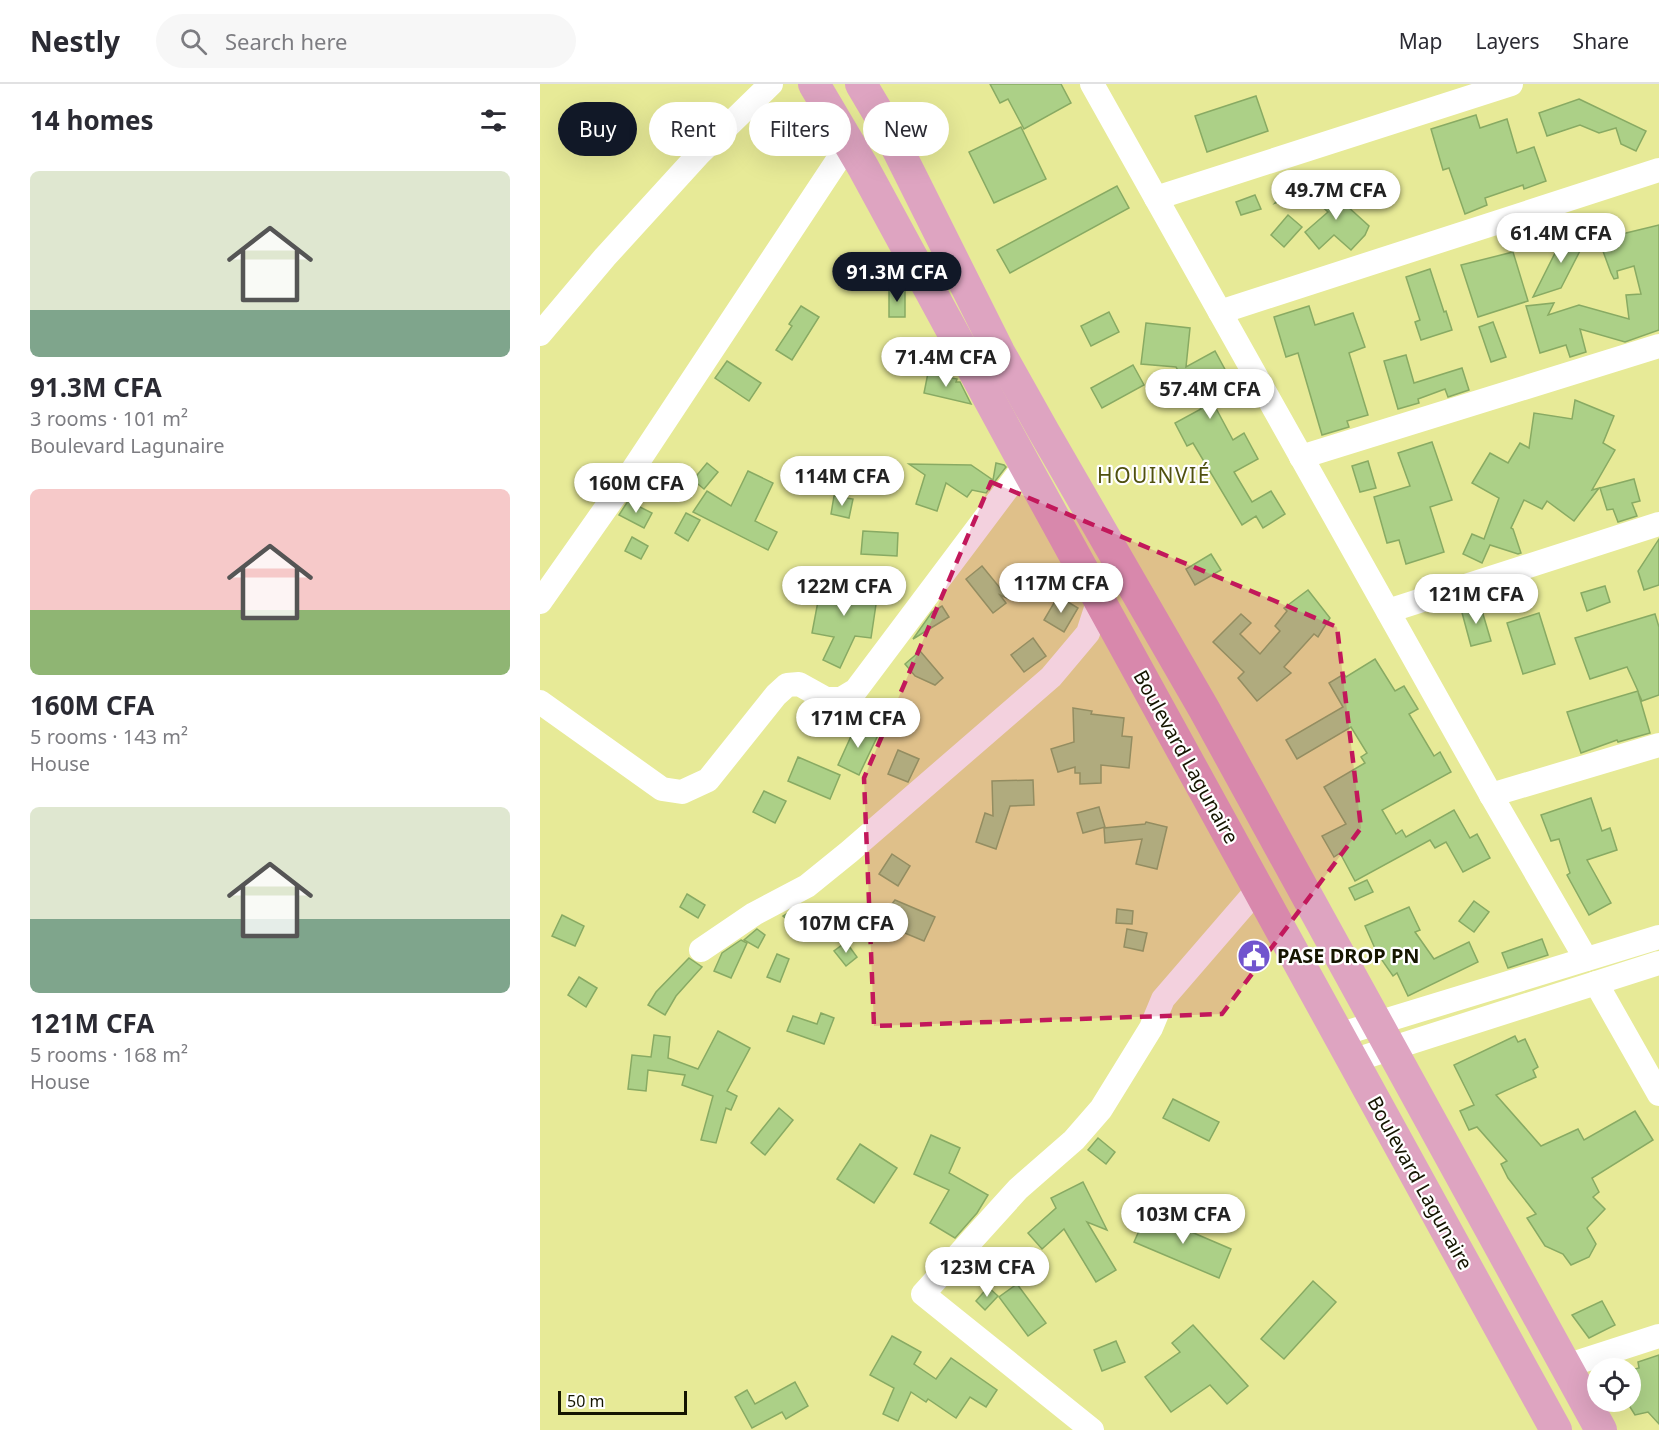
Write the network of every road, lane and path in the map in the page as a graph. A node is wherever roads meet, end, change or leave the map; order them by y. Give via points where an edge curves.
1 (771, 84) edge
2 (814, 84) edge
3 (861, 84) edge
4 (1092, 84) edge
5 (1510, 84) edge
6 (825, 102) edge
7 (851, 146) edge
8 (840, 156) edge
9 (1659, 170) edge
10 (1156, 198) junction
11 (1220, 312) junction
12 (540, 334) edge
13 (1659, 346) edge
14 (1301, 457) junction
15 (1025, 465) junction
16 (1659, 524) edge
17 (1100, 599) junction
18 (540, 602) edge
19 (1388, 611) junction
20 (540, 702) edge
21 (1659, 745) edge
22 (1491, 795) junction
23 (1258, 889) junction
24 (1659, 937) edge
25 (701, 950) dead end
26 (1586, 959) junction
27 (1659, 963) edge
28 (1596, 983) junction
29 (1384, 1036) junction
30 (1345, 1048) junction
31 (1659, 1094) edge
32 (1659, 1336) edge
33 (1566, 1366) junction
34 (1092, 1430) edge
35 (1556, 1430) edge
36 (1601, 1430) edge

1 - 12 street via 699,154
2 - 6 main road, Boulevard Lagunaire
3 - 29 main road, Boulevard Lagunaire via 1016,382 1204,709
4 - 10 street
5 - 10 street
7 - 15 main road, Boulevard Lagunaire
8 - 18 street via 632,471
9 - 11 street
10 - 11 street
11 - 14 street
13 - 14 street
14 - 19 street
15 - 17 main road, Boulevard Lagunaire
15 - 20 street via 856,690 841,699 826,699 799,684 787,685 708,780 682,792 662,789
16 - 19 street
17 - 23 main road, Boulevard Lagunaire
17 - 25 street via 1088,633 1051,677 807,886 754,914
19 - 22 street
21 - 22 street
22 - 26 street
23 - 30 main road, Boulevard Lagunaire
23 - 34 street via 1163,999 1151,1028 1101,1109 1074,1140 1018,1189 923,1294
24 - 26 street
26 - 29 street
27 - 28 street
28 - 29 street
28 - 31 street
29 - 30 street
29 - 33 main road, Boulevard Lagunaire
30 - 35 main road, Boulevard Lagunaire
32 - 33 street
33 - 36 main road, Boulevard Lagunaire

